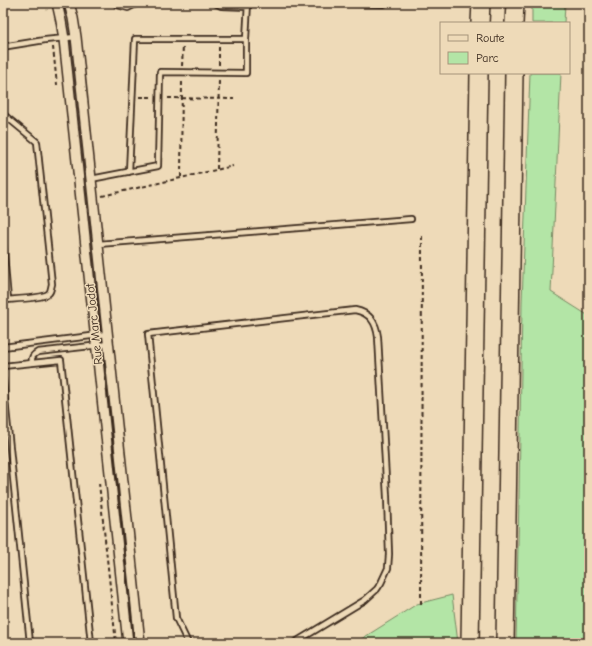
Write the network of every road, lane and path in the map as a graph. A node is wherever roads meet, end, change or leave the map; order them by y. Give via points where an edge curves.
1 (57, 3) edge
2 (69, 3) edge
3 (116, 3) edge
4 (138, 3) edge
5 (216, 3) edge
6 (344, 3) edge
7 (386, 3) edge
8 (481, 3) edge
9 (515, 3) edge
10 (248, 5) edge
11 (480, 22) edge
12 (514, 22) edge
13 (76, 38) junction
14 (64, 39) junction
15 (183, 39) junction
16 (220, 39) junction
17 (246, 39) junction
18 (3, 48) edge
19 (182, 72) junction
20 (219, 73) junction
21 (479, 74) edge
22 (514, 74) edge
23 (133, 96) junction
24 (160, 97) junction
25 (182, 98) junction
26 (218, 99) junction
27 (234, 99) dead end
28 (3, 114) edge
29 (233, 166) dead end
30 (217, 170) junction
31 (129, 172) junction
32 (181, 178) junction
33 (91, 179) junction
34 (94, 206) junction
35 (411, 219) dead end
36 (422, 236) dead end
37 (3, 244) edge
38 (98, 244) junction
39 (6, 300) edge
40 (108, 334) junction
41 (95, 335) junction
42 (109, 344) junction
43 (96, 345) junction
44 (3, 347) edge
45 (32, 363) junction
46 (3, 366) edge
47 (3, 380) edge
48 (421, 604) dead end
49 (30, 643) edge
50 (91, 643) edge
51 (128, 643) edge
52 (140, 643) edge
53 (188, 643) edge
54 (294, 643) edge
55 (470, 643) edge
56 (505, 643) edge

1 - 14 street, Rue Marc Jodot
2 - 13 street, Rue Marc Jodot
3 - 4 lane via 128,8
5 - 10 lane via 221,6
6 - 7 lane
8 - 11 highway
9 - 12 highway
10 - 17 lane
13 - 14 lane
13 - 33 street, Rue Marc Jodot
14 - 18 lane
14 - 41 street, Rue Marc Jodot
15 - 16 lane
15 - 19 path
15 - 23 lane via 135,39
16 - 17 lane
16 - 20 path
17 - 20 lane via 246,73
19 - 20 lane
19 - 24 lane via 160,72
19 - 25 path
20 - 26 path
21 - 55 highway
22 - 56 highway
23 - 24 path
23 - 31 lane
24 - 25 path
24 - 31 lane via 158,166
25 - 26 path
25 - 32 path
26 - 27 path
26 - 30 path
28 - 39 lane via 37,142 52,284 48,294 42,297
29 - 30 path
30 - 32 path
31 - 33 lane
32 - 34 path via 99,196 100,206
33 - 34 street, Rue Marc Jodot
34 - 38 street, Rue Marc Jodot
35 - 38 lane
36 - 48 path
37 - 39 lane
38 - 40 street, Rue Marc Jodot
40 - 41 lane
40 - 42 street, Rue Marc Jodot
41 - 43 street, Rue Marc Jodot
41 - 44 lane
42 - 43 lane
42 - 52 street, Rue Marc Jodot
43 - 45 lane via 38,352 32,356
43 - 51 street, Rue Marc Jodot
45 - 46 lane
45 - 50 lane via 61,360
47 - 49 lane
53 - 54 lane via 176,618 148,334 355,310 373,320 378,337 387,497 388,568 377,589 365,600

